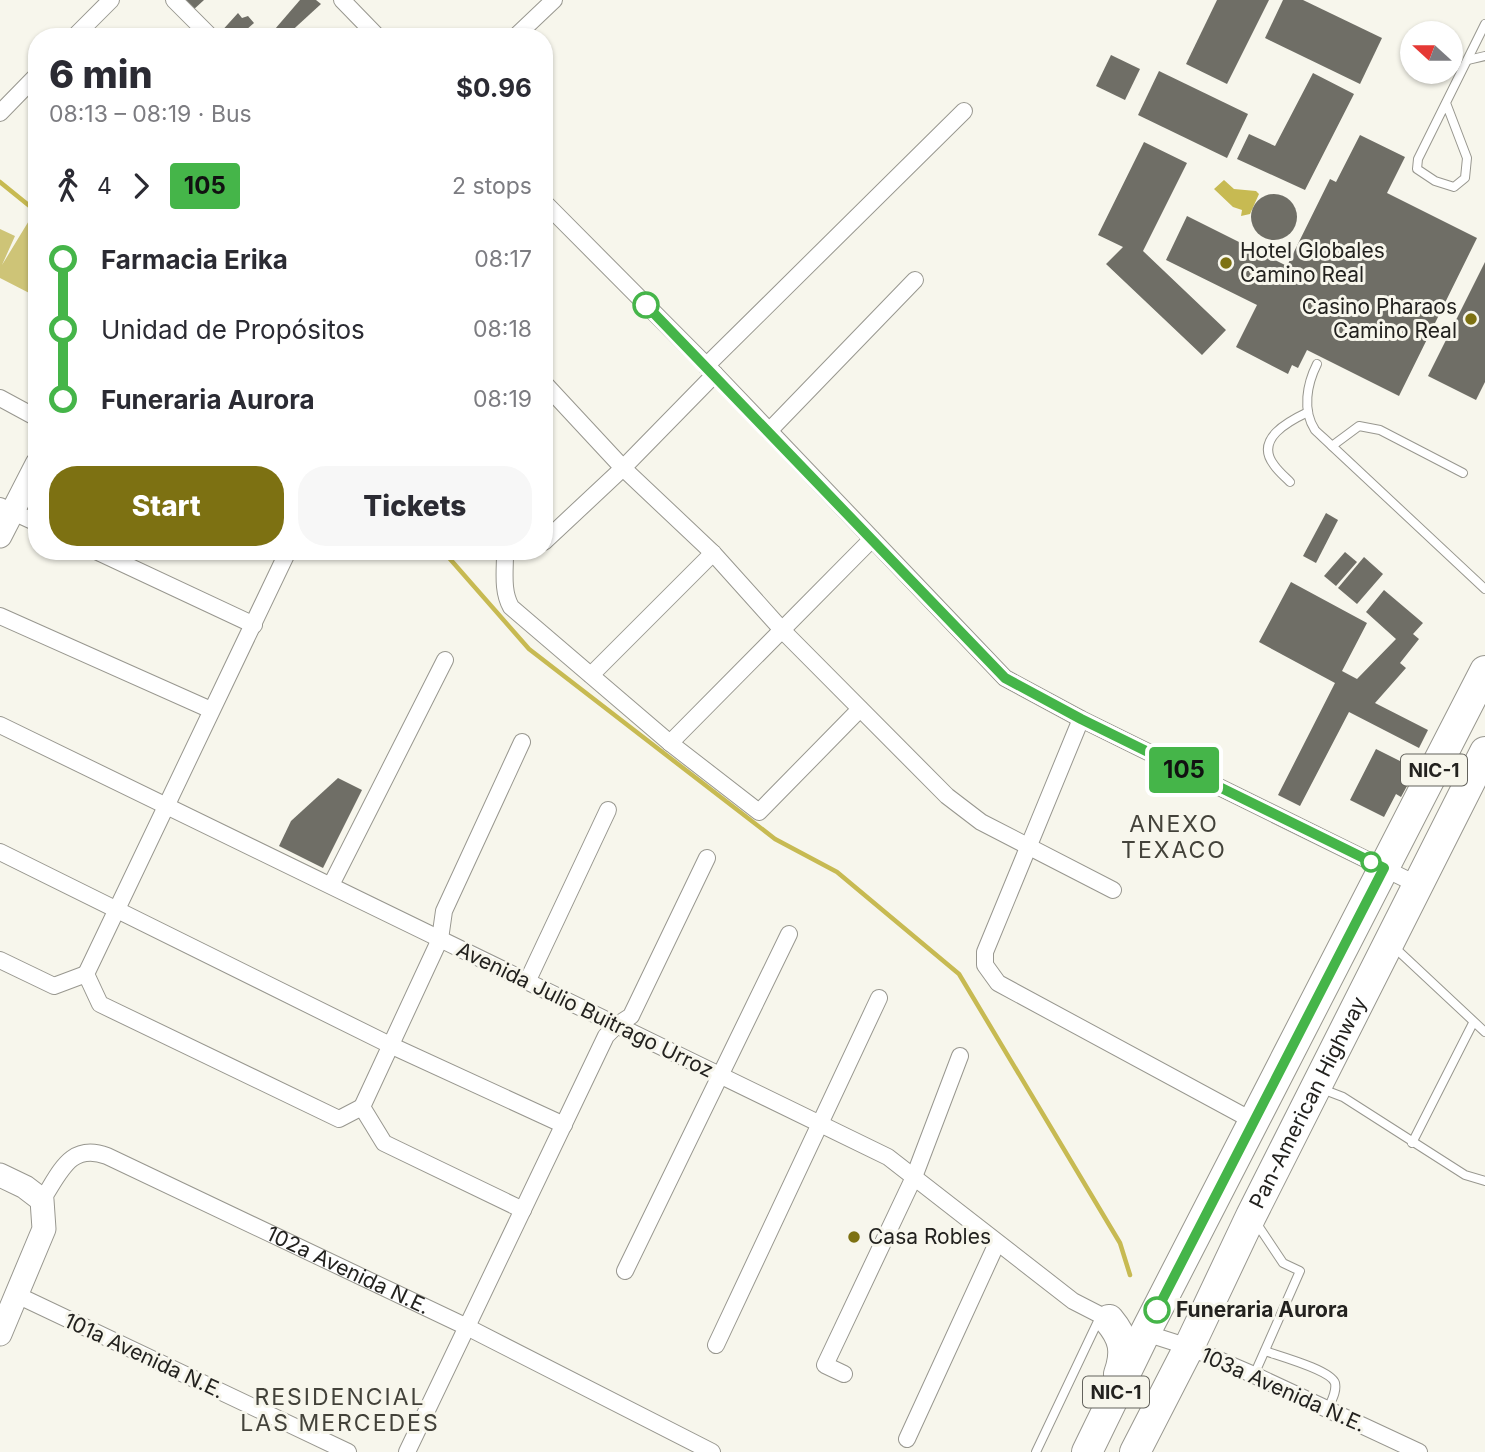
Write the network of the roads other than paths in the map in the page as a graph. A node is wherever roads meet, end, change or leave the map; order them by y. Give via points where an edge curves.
1 (111, 0) edge
2 (174, 0) edge
3 (342, 0) edge
4 (554, 0) edge
5 (1485, 24) edge
6 (83, 28) edge
7 (202, 28) edge
8 (369, 28) edge
9 (524, 28) edge
10 (1485, 56) edge
11 (1468, 60) junction
12 (28, 84) edge
13 (1446, 103) junction
14 (964, 111) dead end
15 (0, 113) edge
16 (553, 211) edge
17 (915, 280) dead end
18 (1317, 365) dead end
19 (710, 370) junction
20 (553, 393) edge
21 (0, 398) edge
22 (1308, 412) junction
23 (28, 413) edge
24 (769, 431) junction
25 (1332, 446) junction
26 (623, 468) junction
27 (1464, 473) dead end
28 (28, 477) edge
29 (1290, 482) dead end
30 (6, 509) edge
31 (28, 519) edge
32 (553, 534) edge
33 (0, 536) edge
34 (872, 539) junction
35 (713, 553) junction
36 (115, 560) edge
37 (284, 560) edge
38 (508, 560) edge
39 (1485, 589) edge
40 (0, 616) edge
41 (254, 625) junction
42 (783, 631) junction
43 (445, 660) dead end
44 (1485, 671) edge
45 (591, 675) junction
46 (860, 709) junction
47 (211, 710) junction
48 (1081, 719) junction
49 (0, 725) edge
50 (522, 742) dead end
51 (670, 743) junction
52 (1485, 752) edge
53 (165, 807) junction
54 (608, 810) dead end
55 (1027, 847) junction
56 (0, 852) edge
57 (707, 858) dead end
58 (1384, 868) junction
59 (331, 885) junction
60 (1418, 885) junction
61 (1113, 890) dead end
62 (118, 909) junction
63 (789, 934) dead end
64 (440, 939) junction
65 (1389, 942) junction
66 (0, 960) edge
67 (86, 974) junction
68 (527, 982) junction
69 (879, 998) dead end
70 (1473, 1023) junction
71 (617, 1025) junction
72 (1485, 1032) edge
73 (390, 1045) junction
74 (960, 1056) dead end
75 (720, 1076) junction
76 (1317, 1086) junction
77 (362, 1107) junction
78 (1255, 1122) junction
79 (820, 1124) junction
80 (564, 1125) junction
81 (1412, 1143) junction
82 (0, 1175) edge
83 (914, 1177) junction
84 (1485, 1181) edge
85 (42, 1199) junction
86 (523, 1210) junction
87 (1251, 1216) junction
88 (997, 1243) junction
89 (625, 1271) dead end
90 (17, 1296) junction
91 (1105, 1318) junction
92 (467, 1327) junction
93 (1145, 1333) junction
94 (0, 1334) edge
95 (716, 1345) dead end
96 (1189, 1347) junction
97 (1265, 1351) junction
98 (844, 1374) dead end
99 (1254, 1375) junction
100 (1108, 1407) junction
101 (1328, 1409) junction
102 (908, 1439) dead end
103 (348, 1452) edge
104 (408, 1452) edge
105 (712, 1452) edge
106 (1036, 1452) edge
107 (1087, 1452) edge
108 (1135, 1452) edge
109 (1419, 1452) edge

1 - 6 street
2 - 7 street
3 - 8 street
4 - 9 street
5 - 11 lane
10 - 11 lane
11 - 13 lane
12 - 15 street
13 - 13 lane via 1417,169 1454,187 1465,178 1467,158
14 - 19 street
16 - 19 street
17 - 24 street
18 - 22 lane via 1308,390
19 - 24 street
19 - 26 street
20 - 26 street
21 - 23 street
22 - 25 lane via 1315,429
22 - 29 lane via 1278,429 1270,442 1270,458
24 - 34 street
25 - 27 lane via 1359,426 1380,430
25 - 39 lane
26 - 32 street
26 - 35 street
28 - 30 street
30 - 31 street
30 - 33 street
34 - 42 street
34 - 48 street via 1005,678
35 - 42 street
35 - 45 street
36 - 41 street
37 - 41 street
38 - 45 street via 506,599
40 - 47 street
41 - 47 street
42 - 46 street
42 - 51 street
43 - 59 street
44 - 58 highway, Pan-American Highway / NIC-1
45 - 51 street
46 - 51 street via 759,812
46 - 55 street via 947,796 981,822
47 - 53 street
48 - 55 street
48 - 58 street
49 - 53 street, Avenida Julio Buitrago Urroz
50 - 64 street via 444,911
52 - 60 highway, Pan-American Highway / NIC-1
53 - 59 street, Avenida Julio Buitrago Urroz
53 - 62 street
54 - 68 street
55 - 61 street
55 - 78 street via 985,952 985,965 998,983
56 - 62 street
57 - 71 street via 631,1016
58 - 60 street
58 - 78 highway, Pan-American Highway / NIC-1
59 - 64 street, Avenida Julio Buitrago Urroz
60 - 65 highway, Pan-American Highway / NIC-1
62 - 67 street
62 - 73 street
63 - 75 street
64 - 68 street, Avenida Julio Buitrago Urroz
64 - 73 street
65 - 70 lane
65 - 76 highway, Pan-American Highway / NIC-1
66 - 67 street via 54,986
67 - 77 street via 100,1004 339,1119
68 - 71 street, Avenida Julio Buitrago Urroz
69 - 79 street
70 - 72 lane
70 - 81 lane
71 - 75 street, Avenida Julio Buitrago Urroz
71 - 80 street via 606,1036
73 - 77 street
73 - 80 street
74 - 83 street
75 - 79 street, Avenida Julio Buitrago Urroz
75 - 89 street
76 - 81 lane via 1343,1097
76 - 87 highway, Pan-American Highway / NIC-1
77 - 86 street via 384,1143
78 - 93 highway, Pan-American Highway / NIC-1
79 - 83 street, Avenida Julio Buitrago Urroz via 888,1157
79 - 95 street
80 - 86 street
81 - 84 lane via 1465,1175
82 - 85 street
83 - 88 street, Avenida Julio Buitrago Urroz
83 - 98 street via 825,1365
85 - 90 street via 44,1229
85 - 92 street, 102a Avenida N.E. via 68,1161 78,1153 93,1151
86 - 92 street
87 - 96 highway, Pan-American Highway / NIC-1
87 - 97 lane via 1283,1264 1300,1271
88 - 91 street, Avenida Julio Buitrago Urroz via 1073,1301
88 - 102 street
90 - 94 street
90 - 103 street, 101a Avenida N.E.
91 - 93 street, Avenida Julio Buitrago Urroz
91 - 100 highway via 1122,1339 1124,1353
91 - 106 lane
92 - 104 street
92 - 105 street, 102a Avenida N.E.
93 - 96 street, 103a Avenida N.E.
93 - 100 highway, Pan-American Highway / NIC-1
96 - 99 street, 103a Avenida N.E.
96 - 108 highway, Pan-American Highway / NIC-1
97 - 99 lane
97 - 101 lane via 1329,1374 1336,1385
99 - 101 street, 103a Avenida N.E.
100 - 107 highway, Pan-American Highway / NIC-1
101 - 109 street, 103a Avenida N.E.

